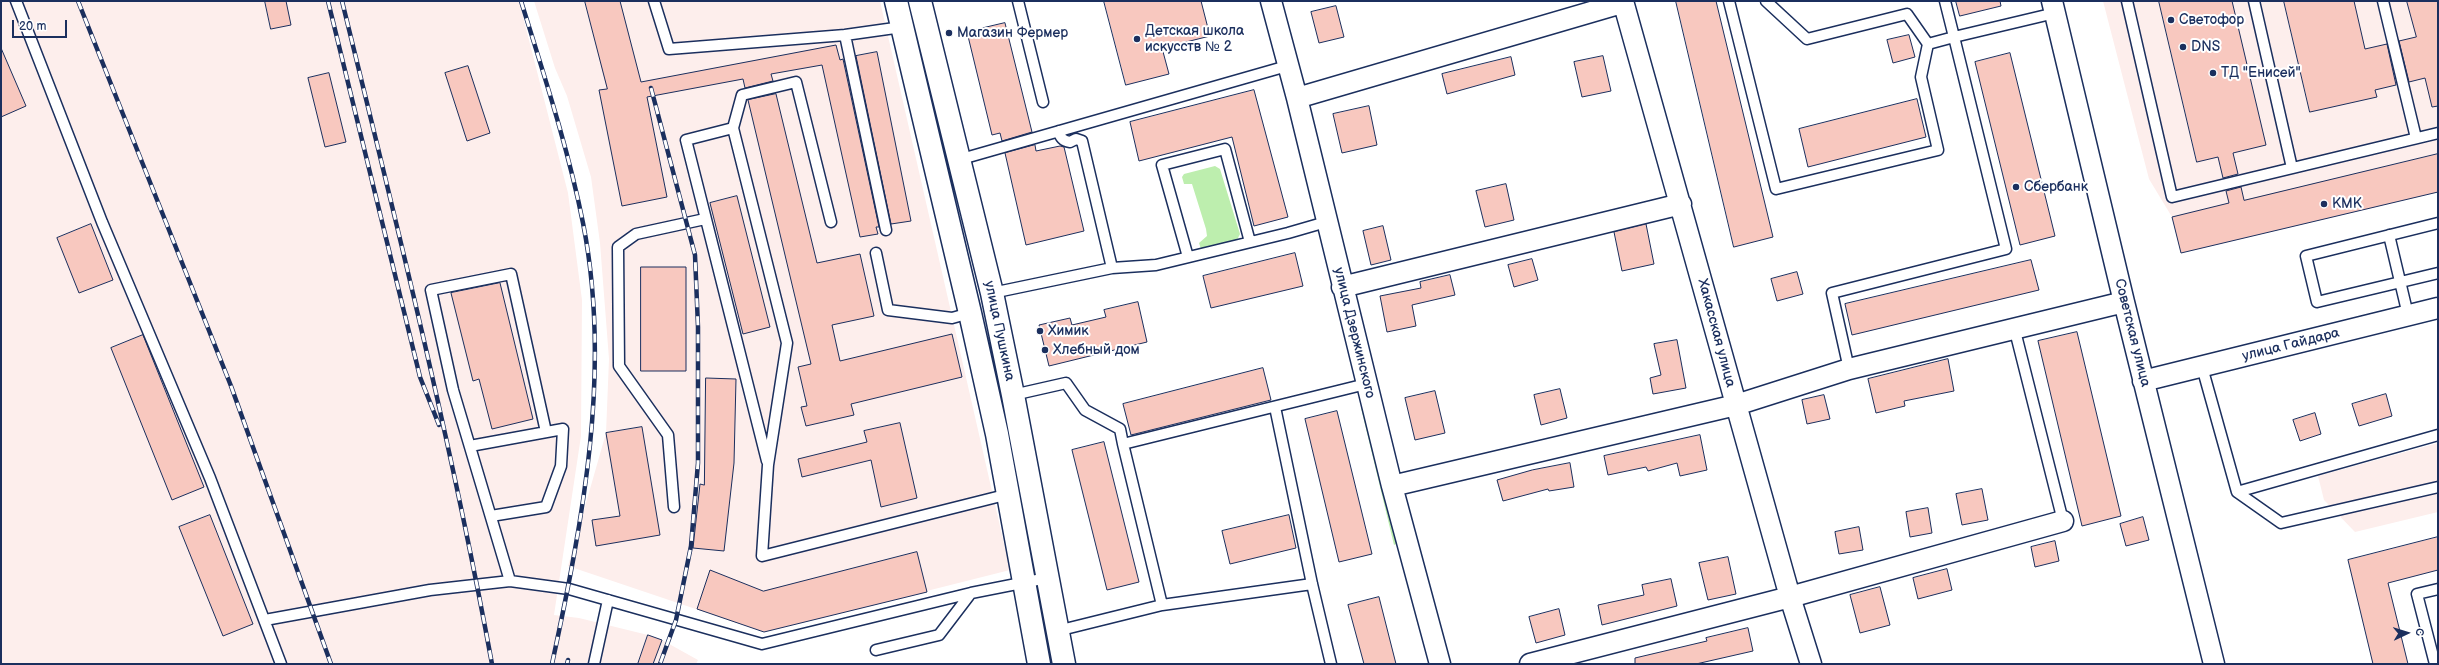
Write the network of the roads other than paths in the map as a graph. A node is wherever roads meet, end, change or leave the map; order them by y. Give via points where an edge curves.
1 (16, 1) edge
2 (654, 1) edge
3 (896, 1) edge
4 (920, 1) edge
5 (1018, 1) edge
6 (1271, 1) edge
7 (1729, 1) edge
8 (1766, 1) edge
9 (1945, 1) edge
10 (2127, 1) edge
11 (2254, 1) edge
12 (2383, 1) edge
13 (1623, 2) edge
14 (2054, 7) edge
15 (902, 27) junction
16 (845, 35) junction
17 (1954, 37) junction
18 (1928, 44) junction
19 (1287, 66) junction
20 (1297, 98) junction
21 (1043, 102) dead end
22 (734, 128) junction
23 (1059, 131) junction
24 (2438, 133) edge
25 (2416, 138) junction
26 (958, 160) junction
27 (2292, 168) junction
28 (1681, 204) junction
29 (705, 220) junction
30 (831, 222) dead end
31 (1326, 222) junction
32 (2438, 223) edge
33 (886, 230) dead end
34 (2389, 235) junction
35 (1250, 242) junction
36 (876, 253) dead end
37 (1188, 257) junction
38 (1112, 268) junction
39 (2438, 273) edge
40 (2399, 282) junction
41 (1342, 287) junction
42 (992, 293) junction
43 (2124, 302) junction
44 (2438, 308) edge
45 (970, 313) junction
46 (2408, 315) junction
47 (2014, 327) junction
48 (2202, 367) junction
49 (1849, 369) junction
50 (2144, 381) junction
51 (1366, 384) junction
52 (1013, 394) junction
53 (1736, 405) junction
54 (1275, 407) junction
55 (546, 432) junction
56 (2438, 435) edge
57 (1123, 444) junction
58 (470, 446) junction
59 (768, 465) junction
60 (1392, 486) junction
61 (2438, 487) edge
62 (2237, 492) junction
63 (1009, 494) junction
64 (674, 507) dead end
65 (491, 516) junction
66 (2062, 521) joint
67 (1047, 578) junction
68 (510, 581) junction
69 (1023, 583) junction
70 (1312, 584) junction
71 (2438, 589) edge
72 (971, 593) junction
73 (1790, 597) junction
74 (608, 600) junction
75 (1162, 605) junction
76 (265, 620) junction
77 (1057, 631) junction
78 (876, 650) dead end
79 (281, 664) edge
80 (594, 664) edge
81 (1039, 664) edge
82 (1064, 664) edge
83 (1331, 664) edge
84 (1440, 664) edge
85 (1530, 664) edge
86 (1811, 664) edge
87 (2214, 664) edge
88 (2435, 664) edge

1 - 76 lane via 102,222 210,478
2 - 16 lane via 669,49
3 - 15 main road, улица Пушкина
4 - 26 main road, улица Пушкина
5 - 21 lane
6 - 19 street, улица Дзержинского
7 - 18 lane via 1776,189 1938,150 1920,76
8 - 18 lane via 1807,39 1907,14
9 - 17 lane
10 - 27 lane via 2172,197
11 - 27 lane
12 - 25 lane
13 - 20 street
13 - 28 street, Хакасская улица
14 - 17 lane
14 - 43 street, Советская улица
15 - 16 lane
15 - 45 main road, улица Пушкина
16 - 33 lane
17 - 18 lane
17 - 49 lane via 2006,248 1832,293
19 - 20 street, улица Дзержинского
19 - 23 lane
20 - 31 street, улица Дзержинского
22 - 29 lane via 686,140
22 - 30 lane via 742,95 796,82
22 - 59 lane via 788,343
23 - 26 lane
23 - 38 lane via 1060,136 1066,141 1076,139 1082,142
24 - 25 lane
25 - 27 lane
26 - 42 main road, улица Пушкина
28 - 41 street
28 - 53 street, Хакасская улица
29 - 59 lane
29 - 64 lane via 636,234 618,247 619,366 668,435
31 - 35 lane
31 - 41 street, улица Дзержинского
32 - 34 lane
34 - 40 lane
34 - 40 lane via 2306,256 2317,302
35 - 37 lane
35 - 37 lane via 1225,149 1162,165
36 - 45 lane via 888,310 952,318
37 - 38 lane via 1156,265
38 - 42 lane
39 - 40 lane
40 - 46 lane
41 - 51 street, улица Дзержинского
42 - 52 main road, улица Пушкина
43 - 47 street
43 - 50 street, Советская улица
44 - 46 street, улица Гайдара
45 - 63 main road, улица Пушкина
46 - 48 street, улица Гайдара
47 - 49 street
47 - 66 lane
48 - 50 street, улица Гайдара
48 - 62 lane
49 - 53 street
50 - 87 street, Советская улица
51 - 54 lane
51 - 60 street, улица Дзержинского
52 - 57 lane via 1066,383 1085,410 1120,429
52 - 67 main road, улица Пушкина
53 - 60 street
53 - 73 street, Хакасская улица
54 - 57 lane
54 - 70 lane
55 - 58 lane
55 - 58 lane via 511,274 431,290 453,390
55 - 65 lane via 563,429 561,466 546,506
56 - 62 lane
57 - 75 lane
58 - 65 lane
59 - 63 lane via 762,556
60 - 84 street, улица Дзержинского
61 - 62 lane via 2281,523
63 - 69 main road, улица Пушкина
65 - 68 lane
66 - 73 street
67 - 69 lane
67 - 77 main road, улица Пушкина
68 - 74 lane via 569,589
68 - 76 lane via 430,590
69 - 72 lane
69 - 81 main road, улица Пушкина
70 - 75 lane
70 - 83 lane
71 - 88 lane via 2417,594
72 - 74 lane via 762,644
72 - 78 lane via 940,635
73 - 85 street
73 - 86 street, Хакасская улица
74 - 80 lane
75 - 77 lane
76 - 79 lane
77 - 82 main road, улица Пушкина

